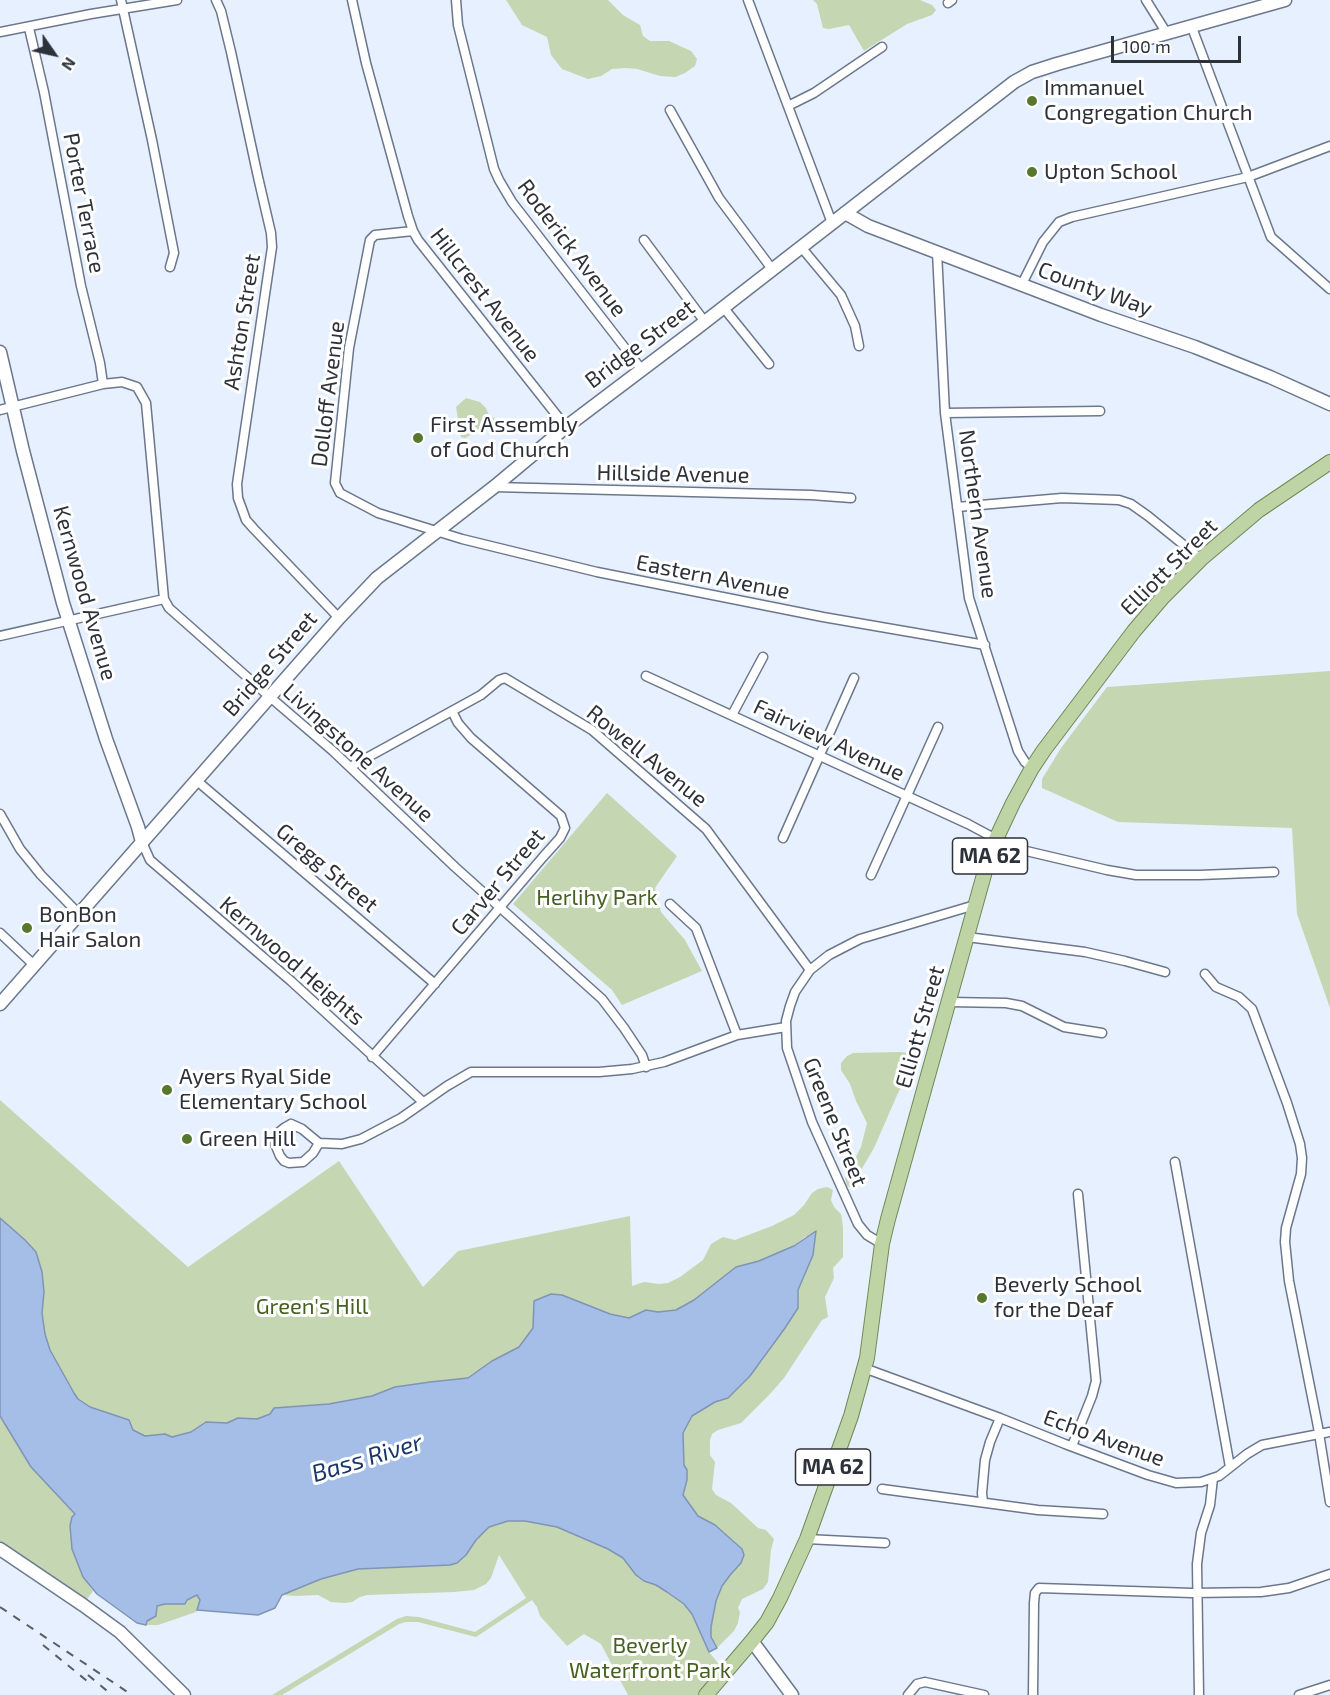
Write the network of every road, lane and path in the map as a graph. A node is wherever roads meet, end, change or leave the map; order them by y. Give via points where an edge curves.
1 (177, 0) edge
2 (216, 0) edge
3 (352, 0) edge
4 (456, 0) edge
5 (748, 0) edge
6 (1146, 0) edge
7 (1285, 0) edge
8 (122, 5) edge
9 (1191, 26) junction
10 (29, 28) junction
11 (0, 32) edge
12 (1166, 32) junction
13 (882, 47) dead end
14 (788, 106) junction
15 (670, 110) dead end
16 (1330, 146) edge
17 (1248, 177) junction
18 (845, 213) junction
19 (832, 223) junction
20 (413, 231) junction
21 (644, 240) dead end
22 (801, 247) junction
23 (937, 252) junction
24 (170, 267) dead end
25 (772, 268) junction
26 (1022, 284) junction
27 (1330, 289) edge
28 (723, 308) junction
29 (705, 321) junction
30 (859, 346) dead end
31 (0, 352) edge
32 (768, 364) dead end
33 (642, 370) junction
34 (104, 384) junction
35 (1330, 404) edge
36 (6, 409) edge
37 (1100, 411) dead end
38 (945, 413) junction
39 (566, 427) junction
40 (1330, 462) edge
41 (494, 487) junction
42 (851, 498) dead end
43 (957, 507) junction
44 (437, 531) junction
45 (1201, 559) junction
46 (164, 599) junction
47 (339, 618) junction
48 (68, 621) junction
49 (0, 636) edge
50 (985, 645) junction
51 (763, 657) dead end
52 (646, 676) dead end
53 (854, 678) dead end
54 (269, 697) junction
55 (452, 711) junction
56 (732, 716) junction
57 (938, 727) dead end
58 (820, 756) junction
59 (350, 767) junction
60 (1032, 768) junction
61 (196, 780) junction
62 (907, 796) junction
63 (0, 814) edge
64 (783, 838) dead end
65 (996, 839) junction
66 (142, 842) junction
67 (1274, 872) dead end
68 (871, 876) dead end
69 (670, 904) dead end
70 (975, 904) junction
71 (500, 908) junction
72 (79, 914) junction
73 (0, 933) edge
74 (967, 937) junction
75 (34, 965) junction
76 (810, 970) junction
77 (1165, 972) dead end
78 (1205, 974) dead end
79 (435, 984) junction
80 (949, 1002) junction
81 (0, 1004) edge
82 (786, 1027) junction
83 (1102, 1033) dead end
84 (737, 1035) junction
85 (372, 1057) junction
86 (646, 1067) junction
87 (423, 1102) junction
88 (319, 1143) junction
89 (1175, 1162) dead end
90 (1078, 1194) dead end
91 (882, 1244) junction
92 (864, 1368) junction
93 (1000, 1418) junction
94 (1330, 1432) edge
95 (1319, 1434) junction
96 (1072, 1446) junction
97 (1230, 1467) junction
98 (1213, 1478) junction
99 (882, 1489) dead end
100 (983, 1502) junction
101 (1330, 1502) edge
102 (1103, 1514) dead end
103 (807, 1539) junction
104 (885, 1543) dead end
105 (0, 1549) edge
106 (1330, 1574) edge
107 (1198, 1593) junction
108 (752, 1641) junction
109 (1330, 1685) edge
110 (184, 1695) edge
111 (706, 1695) edge
112 (792, 1695) edge
113 (908, 1695) edge
114 (984, 1695) edge
115 (1034, 1695) edge
116 (1199, 1695) edge
117 (1299, 1695) edge

1 - 8 street
2 - 47 street, Ashton Street via 231,52 272,247 238,472 238,498 246,520
3 - 20 street, Hillcrest Avenue
4 - 33 street, Roderick Avenue via 458,25 499,180
5 - 14 street
6 - 12 street
7 - 9 main road, Bridge Street
8 - 10 street
8 - 24 street via 174,253
9 - 12 main road, Bridge Street
9 - 17 street
10 - 11 street
10 - 34 street, Porter Terrace
12 - 18 main road, Bridge Street via 1057,63 1014,82
13 - 14 street
14 - 19 street
15 - 25 street via 719,198
16 - 17 street
17 - 26 street via 1059,222 1043,242
17 - 27 street via 1271,237
18 - 19 main road, Bridge Street
18 - 23 main road, County Way
19 - 22 main road, Bridge Street
20 - 39 street, Hillcrest Avenue
20 - 44 street, Dolloff Avenue via 375,235 370,240 350,348 335,483 340,493 378,513
21 - 29 street
22 - 25 main road, Bridge Street
22 - 30 street via 841,295
23 - 26 main road, County Way
23 - 38 street, Northern Avenue
25 - 28 main road, Bridge Street
26 - 35 main road, County Way via 1195,347
28 - 29 main road, Bridge Street
28 - 32 street
29 - 33 main road, Bridge Street
31 - 36 main road, Kernwood Avenue
33 - 39 main road, Bridge Street
34 - 36 street
34 - 46 street via 123,382 137,387 146,403
36 - 48 main road, Kernwood Avenue
37 - 38 street
38 - 43 street, Northern Avenue
39 - 41 main road, Bridge Street
40 - 45 main road, Elliott Street / MA 62 via 1259,510
41 - 42 street, Hillside Avenue
41 - 44 main road, Bridge Street
43 - 45 street via 1062,498 1119,500 1148,516
43 - 50 street, Northern Avenue via 969,598
44 - 47 main road, Bridge Street via 377,578
44 - 50 street, Eastern Avenue via 597,572
45 - 60 main road, Elliott Street / MA 62 via 1149,612
46 - 48 street
46 - 54 street, Livingstone Avenue via 169,608
47 - 54 main road, Bridge Street
48 - 49 street
48 - 66 main road, Kernwood Avenue
50 - 60 street, Northern Avenue via 1020,757
51 - 56 street
52 - 56 street, Fairview Avenue
53 - 58 street
54 - 59 street, Livingstone Avenue
54 - 61 main road, Bridge Street
55 - 59 street, Rowell Avenue
55 - 71 street, Carver Street via 471,738 554,808 564,822 560,837
55 - 76 street, Rowell Avenue via 505,678 592,730 706,829
56 - 58 street, Fairview Avenue
57 - 62 street
58 - 62 street, Fairview Avenue
58 - 64 street
59 - 71 street, Livingstone Avenue
60 - 65 main road, Elliott Street / MA 62
61 - 66 main road, Bridge Street
61 - 79 street, Gregg Street
62 - 65 street, Fairview Avenue
62 - 68 street
63 - 72 street via 20,849
65 - 67 street, Fairview Avenue via 1022,850 1136,875
65 - 70 main road, Elliott Street / MA 62
66 - 72 main road, Bridge Street
66 - 85 street, Kernwood Heights via 150,860 291,981
69 - 84 street via 696,928
70 - 74 main road, Elliott Street / MA 62
70 - 76 street, Greene Street via 860,939
71 - 79 street, Carver Street
71 - 86 street, Livingstone Avenue via 602,999 642,1055
72 - 75 main road, Bridge Street
73 - 75 street
74 - 77 street via 1085,951
74 - 80 main road, Elliott Street / MA 62
75 - 81 main road, Bridge Street
76 - 82 street, Greene Street via 795,992
78 - 95 street via 1216,987 1239,997 1252,1009 1300,1144 1301,1174 1285,1242
79 - 85 street, Carver Street
80 - 83 street via 1022,1006 1064,1027
80 - 91 main road, Elliott Street / MA 62
82 - 84 street
82 - 91 street, Greene Street via 787,1048 799,1087 823,1147 858,1224
84 - 86 street
85 - 87 street, Kernwood Heights
86 - 87 street via 599,1072 471,1072
87 - 88 street via 362,1139 342,1144
88 - 88 street via 303,1162 289,1163 281,1159 275,1144 278,1133 291,1124
89 - 97 street
90 - 96 street via 1096,1381
91 - 92 main road, Elliott Street / MA 62
92 - 93 street, Echo Avenue
92 - 103 main road, Elliott Street / MA 62
93 - 96 street, Echo Avenue
93 - 100 street via 985,1460
94 - 95 street, Echo Avenue
95 - 97 street, Echo Avenue via 1262,1445
95 - 101 street
96 - 98 street, Echo Avenue via 1176,1483
97 - 98 street, Echo Avenue
98 - 107 street via 1201,1533
99 - 100 street
100 - 102 street
103 - 104 street
103 - 108 main road, Elliott Street / MA 62 via 780,1598
105 - 110 main road via 120,1632
106 - 107 street via 1289,1588
107 - 115 street via 1039,1588 1034,1603
107 - 116 street
108 - 111 main road, Elliott Street / MA 62
108 - 112 main road
109 - 117 street
113 - 114 street via 917,1684 925,1682

